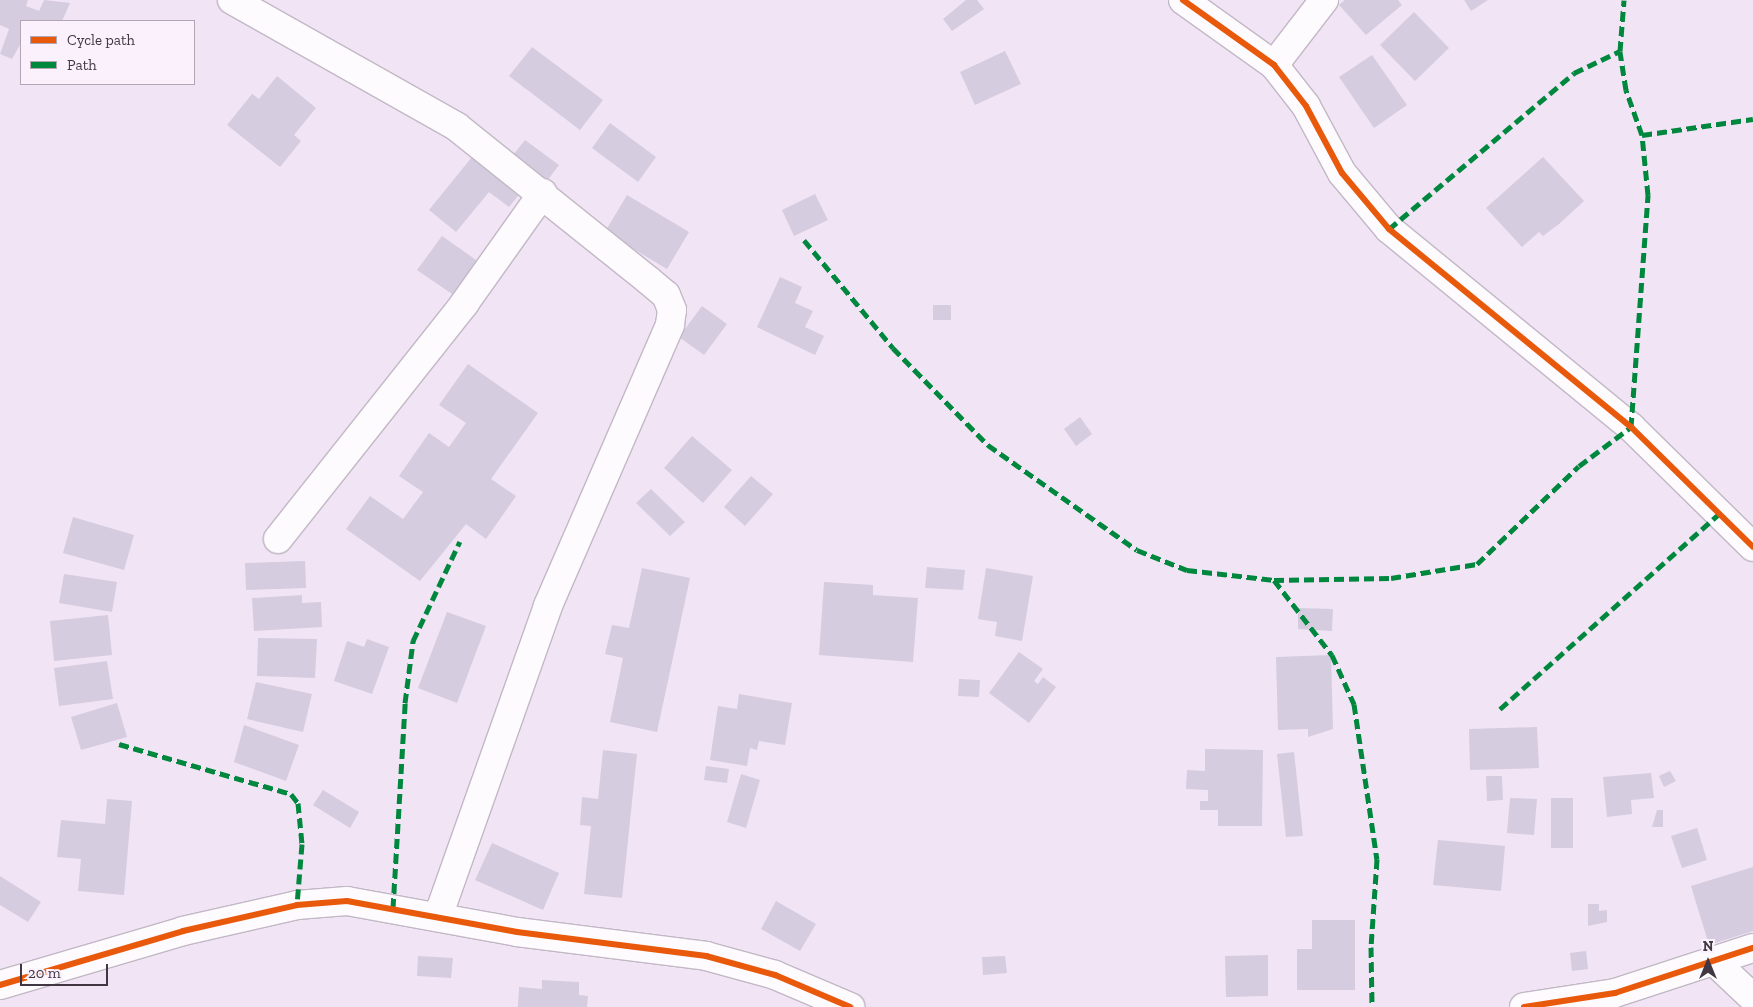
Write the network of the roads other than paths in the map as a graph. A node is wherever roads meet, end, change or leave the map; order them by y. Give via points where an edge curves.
1 (232, 0) edge
2 (1183, 0) edge
3 (1324, 0) edge
4 (1274, 65) junction
5 (542, 193) junction
6 (278, 539) dead end
7 (1753, 547) edge
8 (438, 917) junction
9 (1753, 948) edge
10 (1716, 963) junction
11 (0, 985) edge
12 (1753, 998) edge
13 (850, 1007) edge
14 (1524, 1007) edge

1 - 5 street via 457,127
2 - 4 street
3 - 4 street
4 - 7 street via 1306,106 1342,173 1389,229 1631,427
5 - 6 street via 440,335
5 - 8 street via 666,295 672,310 670,325 548,606
8 - 11 street via 346,901 297,905 183,931
8 - 13 street via 517,932 706,956 775,975
9 - 10 street
10 - 12 street
10 - 14 street via 1615,993

